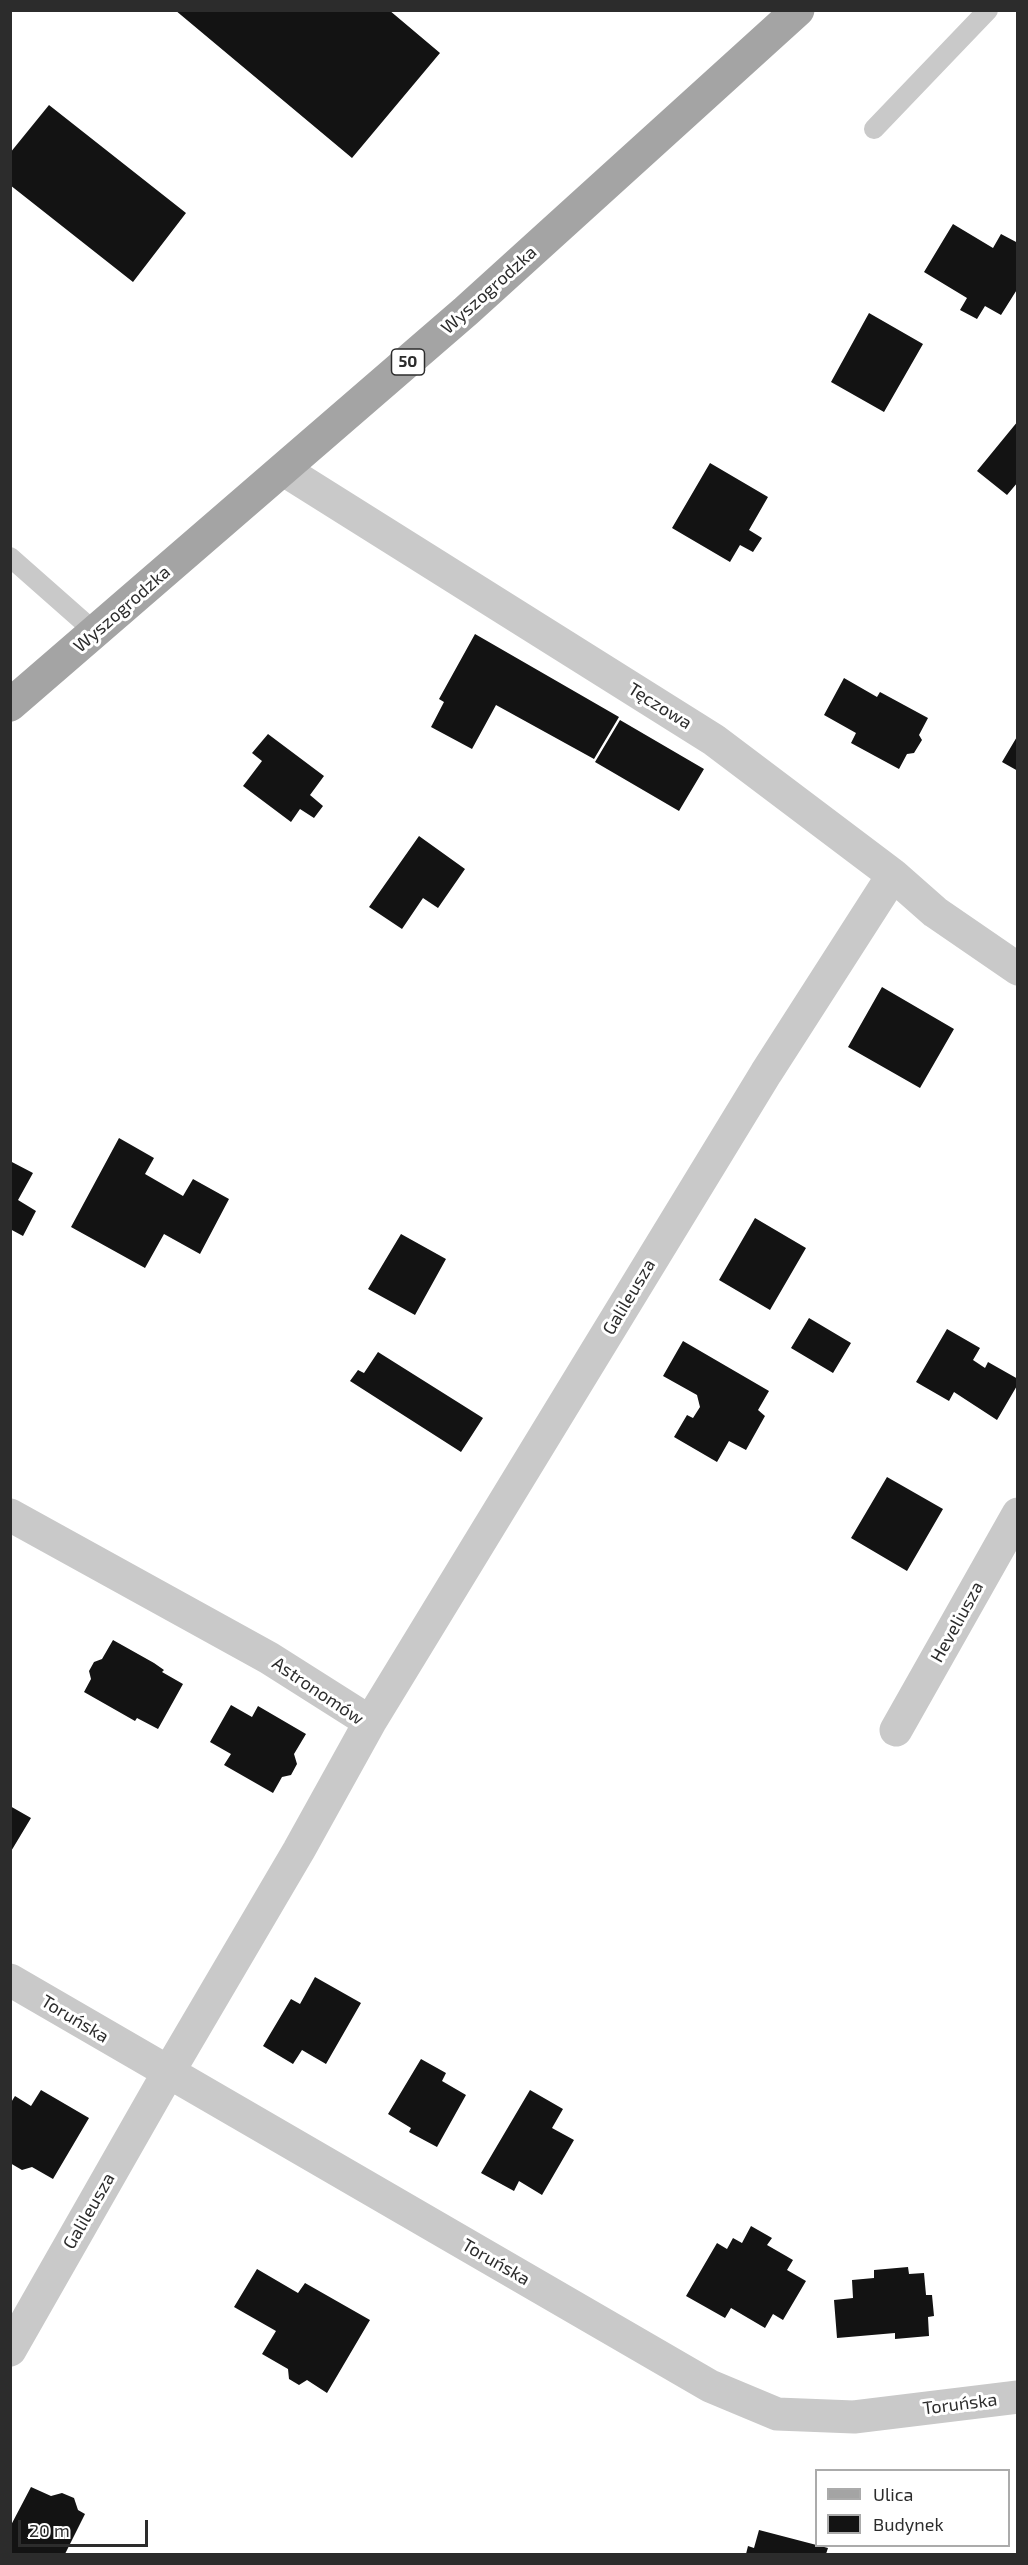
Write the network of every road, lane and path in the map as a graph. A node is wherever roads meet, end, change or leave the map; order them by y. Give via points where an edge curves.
1 (798, 10) edge
2 (988, 10) edge
3 (874, 129) dead end
4 (284, 470) junction
5 (10, 557) edge
6 (95, 632) junction
7 (10, 705) edge
8 (893, 874) junction
9 (1017, 969) edge
10 (1017, 1514) edge
11 (10, 1515) edge
12 (370, 1722) junction
13 (896, 1730) dead end
14 (10, 1980) edge
15 (168, 2073) junction
16 (10, 2350) edge
17 (1017, 2397) edge

1 - 4 main road, Wyszogrodzka / 50 via 466,312
2 - 3 lane
4 - 6 main road, Wyszogrodzka / 50
4 - 8 street, Tęczowa via 714,740
5 - 6 lane
6 - 7 main road, Wyszogrodzka / 50
8 - 9 street, Tęczowa via 935,912
8 - 12 street, Galileusza via 766,1073
10 - 13 street, Heveliusza
11 - 12 street, Astronomów via 269,1658
12 - 15 street, Astronomów
14 - 15 street, Toruńska
15 - 16 street, Galileusza
15 - 17 street, Toruńska via 710,2386 777,2414 854,2417

